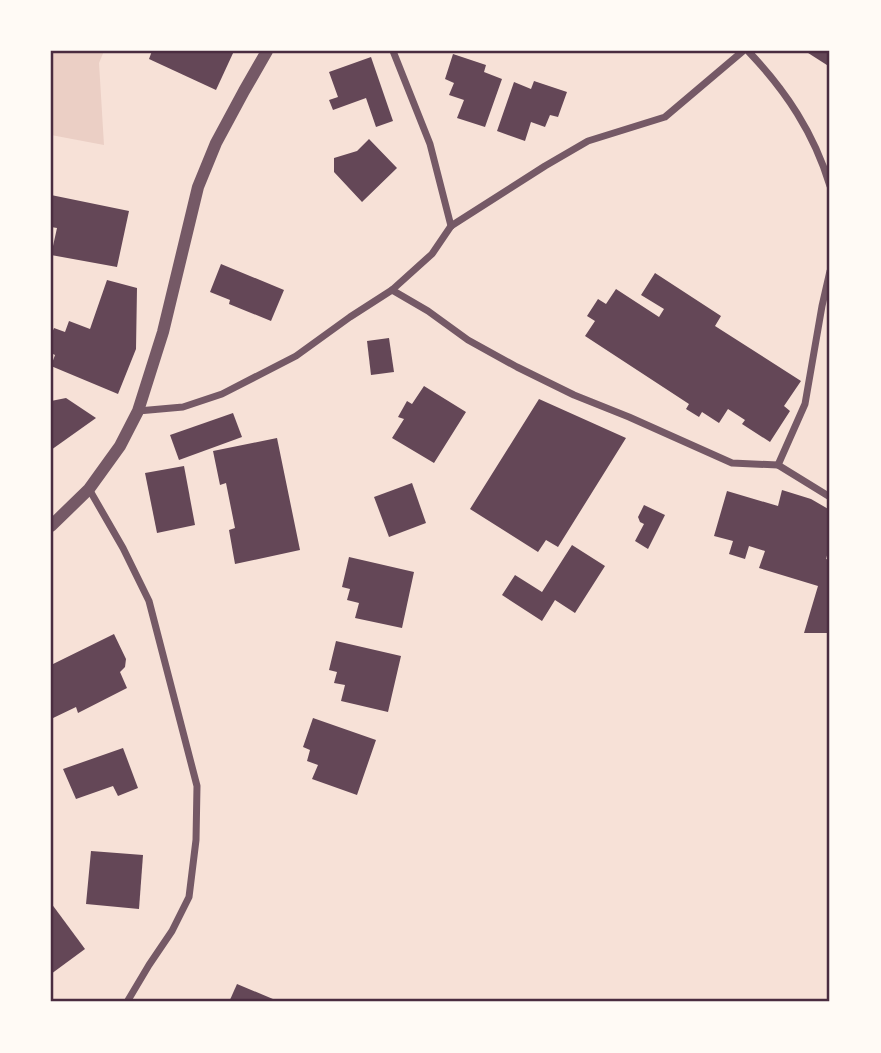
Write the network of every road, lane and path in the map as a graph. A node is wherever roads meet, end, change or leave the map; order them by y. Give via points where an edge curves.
1 (267, 51) edge
2 (393, 51) edge
3 (745, 51) edge
4 (830, 186) edge
5 (451, 226) junction
6 (830, 271) edge
7 (392, 290) junction
8 (138, 411) junction
9 (778, 465) junction
10 (89, 489) junction
11 (830, 497) edge
12 (51, 526) edge
13 (127, 1002) edge

1 - 8 street via 198,187 163,332
2 - 5 street via 430,144
3 - 4 street via 801,117
3 - 5 street via 665,117 587,141
5 - 7 street via 432,254
6 - 9 street via 805,404
7 - 8 street via 296,356 222,394 183,407
7 - 9 street via 468,340 574,395 732,463
8 - 10 street
9 - 11 street
10 - 12 street
10 - 13 street via 149,601 197,786 197,840 189,897

